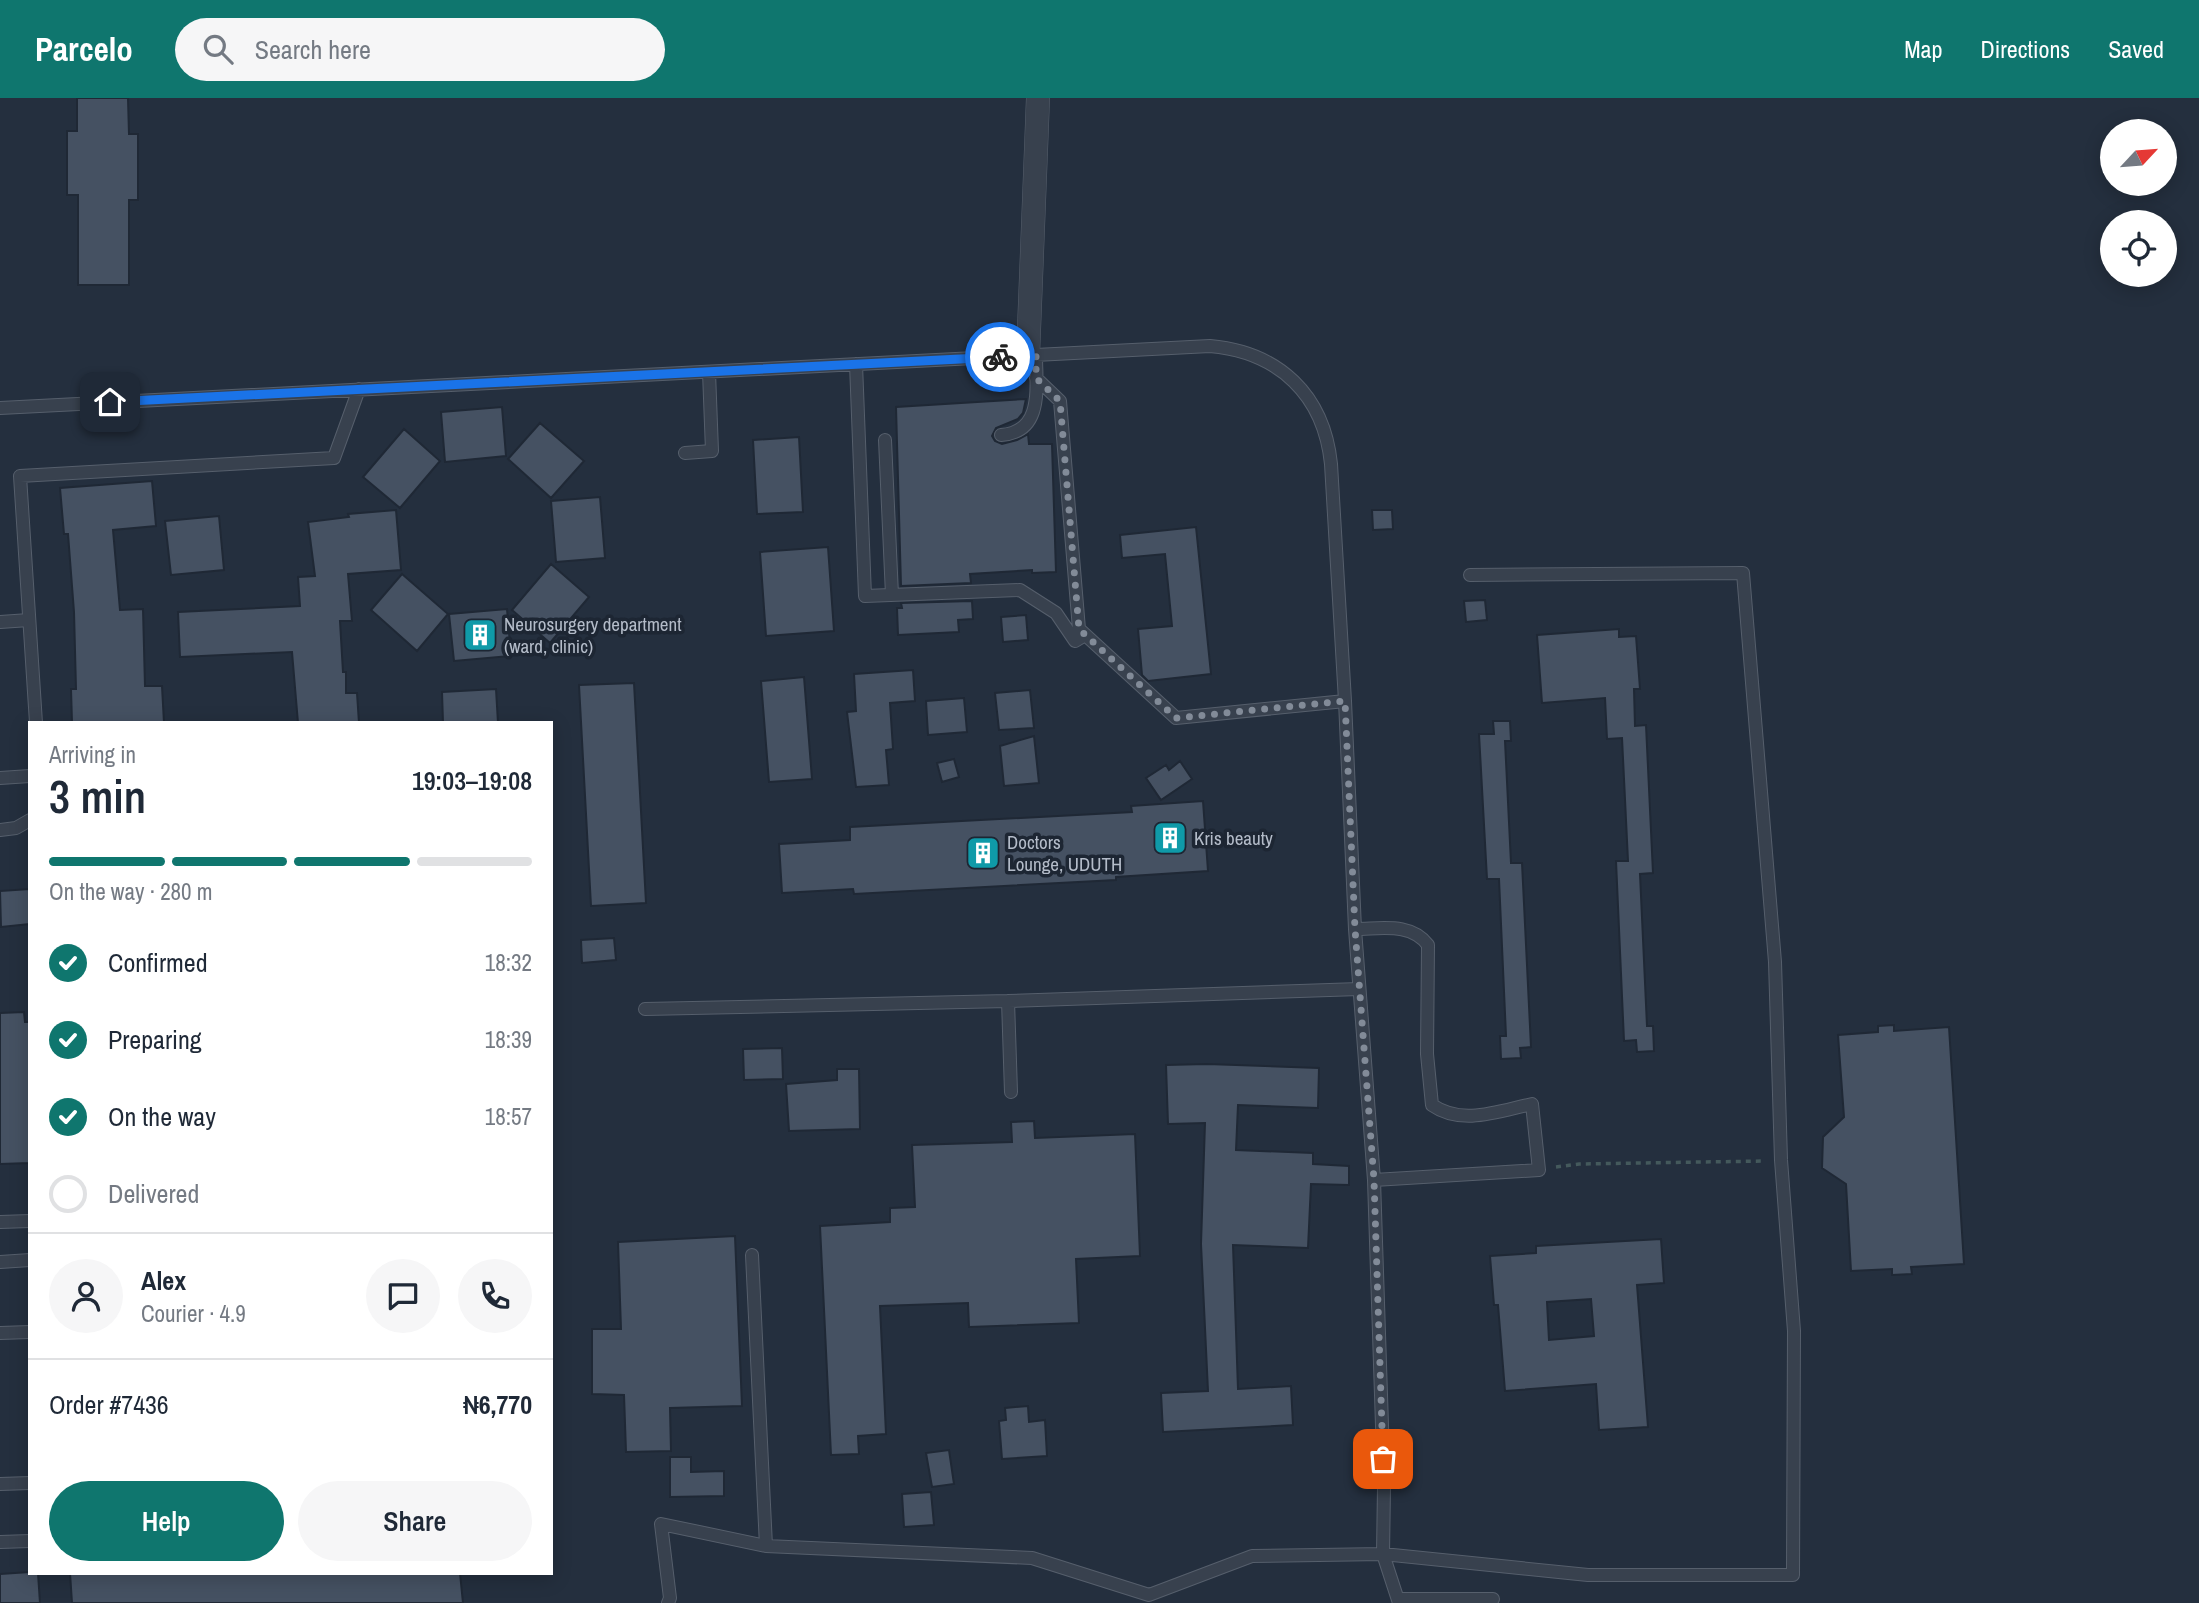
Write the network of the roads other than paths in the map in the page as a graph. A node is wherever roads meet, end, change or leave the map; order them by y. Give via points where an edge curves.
1 (1038, 98) edge
2 (1032, 355) junction
3 (856, 364) junction
4 (709, 372) junction
5 (1036, 378) junction
6 (359, 389) junction
7 (0, 408) edge
8 (1001, 435) dead end
9 (884, 440) dead end
10 (685, 453) dead end
11 (1470, 575) dead end
12 (892, 595) junction
13 (29, 620) junction
14 (0, 622) edge
15 (1085, 635) junction
16 (1345, 701) junction
17 (36, 721) edge
18 (28, 776) edge
19 (0, 778) edge
20 (28, 821) edge
21 (0, 830) edge
22 (1355, 929) junction
23 (1359, 989) junction
24 (1008, 1001) junction
25 (645, 1009) dead end
26 (1011, 1092) dead end
27 (1374, 1180) junction
28 (28, 1221) edge
29 (0, 1222) edge
30 (752, 1255) dead end
31 (28, 1260) edge
32 (0, 1262) edge
33 (28, 1332) edge
34 (0, 1334) edge
35 (28, 1483) edge
36 (0, 1484) edge
37 (28, 1541) edge
38 (0, 1542) edge
39 (765, 1545) junction
40 (1382, 1554) junction
41 (1493, 1599) dead end
42 (1399, 1601) edge
43 (668, 1603) edge

1 - 2 street
2 - 3 lane
2 - 5 lane
2 - 16 lane via 1226,347 1266,361 1300,387 1318,415 1329,447
3 - 4 lane
3 - 12 lane via 865,596
4 - 6 lane
4 - 10 lane via 712,451
5 - 8 lane via 1033,416 1020,430
5 - 15 lane via 1060,401 1079,629
6 - 7 lane
6 - 13 lane via 334,457 20,476
9 - 12 lane
11 - 40 lane via 1743,573 1774,962 1781,1160 1794,1331 1793,1575 1588,1575
12 - 15 lane via 1020,590 1056,613 1075,641
13 - 14 lane
13 - 17 lane
15 - 16 lane via 1176,718
16 - 22 lane
18 - 19 lane
20 - 21 lane
22 - 23 lane
22 - 27 lane via 1405,929 1422,937 1428,945 1427,1054 1432,1105 1463,1118 1532,1104 1539,1170
23 - 24 lane
23 - 27 lane
24 - 25 lane
24 - 26 lane
27 - 40 lane
28 - 29 lane
30 - 39 lane
31 - 32 lane
33 - 34 lane
35 - 36 lane
37 - 38 lane
39 - 40 lane via 1032,1558 1149,1595 1252,1556
39 - 43 lane via 662,1524
40 - 42 lane
41 - 42 lane

